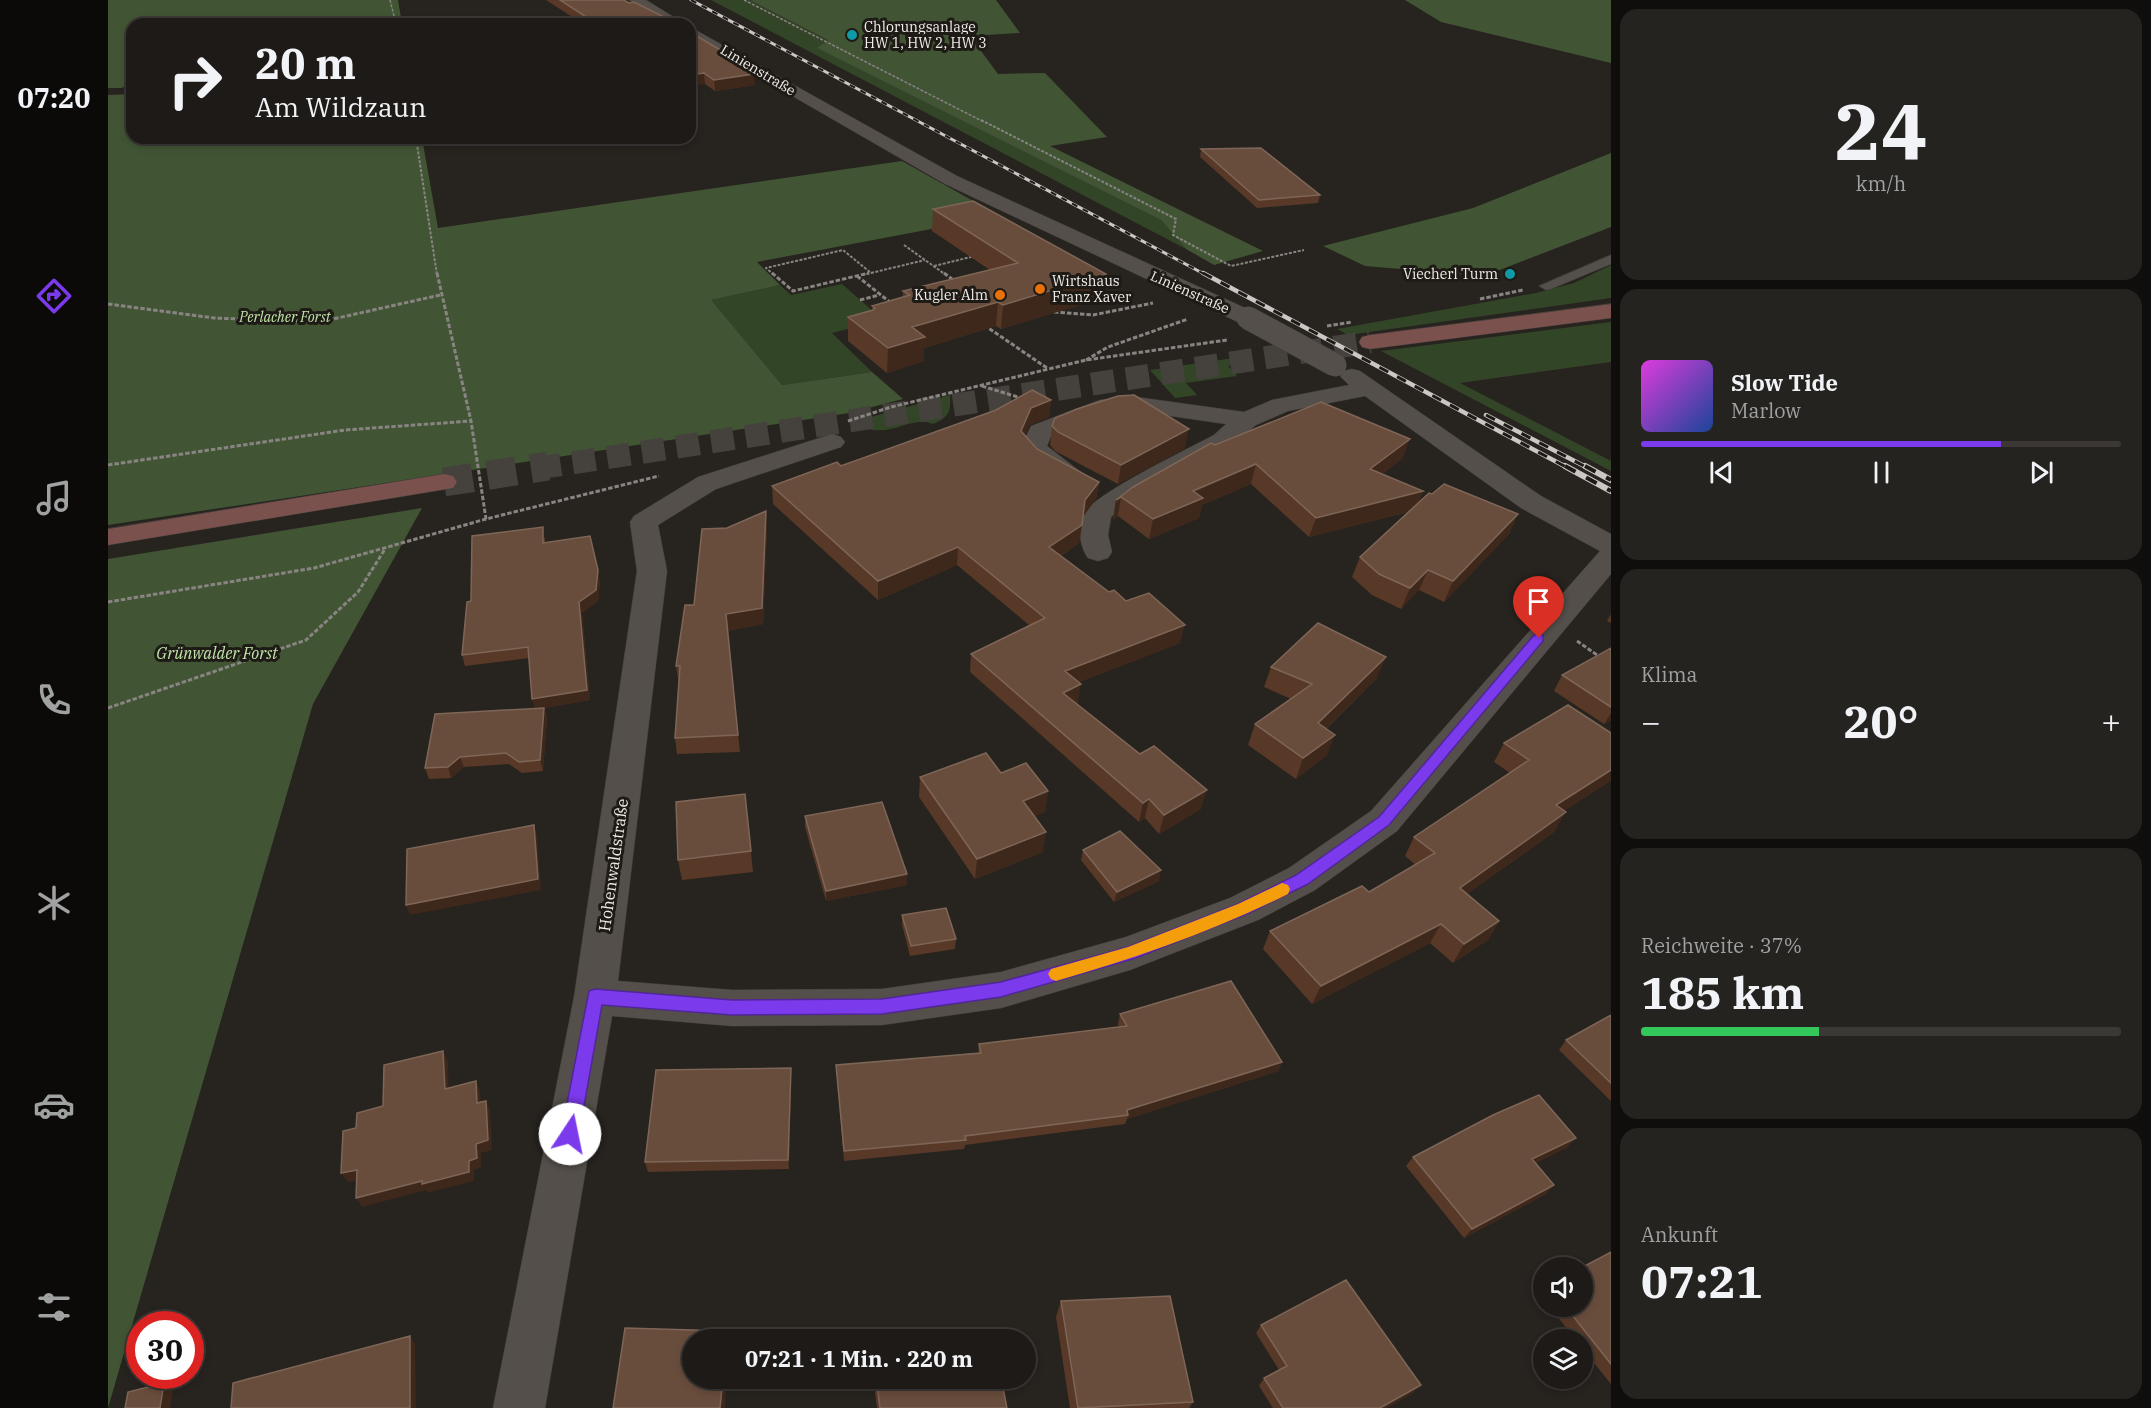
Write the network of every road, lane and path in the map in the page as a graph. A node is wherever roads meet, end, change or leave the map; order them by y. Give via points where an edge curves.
1 (390, 0) edge
2 (636, 0) edge
3 (744, 0) edge
4 (394, 18) edge
5 (668, 18) edge
6 (696, 35) edge
7 (417, 144) edge
8 (904, 245) dead end
9 (1304, 250) dead end
10 (980, 254) edge
11 (1611, 259) edge
12 (925, 260) junction
13 (934, 266) junction
14 (872, 273) junction
15 (857, 276) junction
16 (963, 286) edge
17 (1546, 286) dead end
18 (440, 295) junction
19 (880, 295) junction
20 (860, 300) dead end
21 (1160, 301) dead end
22 (108, 304) edge
23 (896, 306) edge
24 (1224, 307) junction
25 (1611, 310) edge
26 (1052, 312) edge
27 (978, 319) edge
28 (1227, 340) dead end
29 (1370, 342) tunnel mouth
30 (1086, 360) junction
31 (1048, 369) junction
32 (980, 385) junction
33 (1370, 388) junction
34 (1073, 415) junction
35 (471, 420) junction
36 (1247, 420) junction
37 (835, 433) joint
38 (108, 465) edge
39 (668, 474) dead end
40 (444, 482) tunnel mouth
41 (1118, 498) junction
42 (486, 519) junction
43 (108, 537) edge
44 (1611, 546) edge
45 (385, 548) junction
46 (1098, 552) dead end
47 (1611, 556) edge
48 (108, 602) edge
49 (1552, 623) junction
50 (1603, 659) edge
51 (108, 708) edge
52 (595, 997) junction
53 (519, 1408) edge

1 - 4 path
2 - 5 street
3 - 9 path via 1176,219 1173,235 1231,266
6 - 24 street, Linienstraße via 951,180
7 - 18 path
8 - 12 path
10 - 13 path
11 - 17 lane
12 - 13 path
12 - 14 path
13 - 16 path
14 - 15 path
14 - 15 path via 843,250 766,268 793,291
15 - 19 path
18 - 22 path via 320,322 214,318
18 - 35 path
19 - 20 path
19 - 23 path
21 - 26 path via 1093,315
24 - 30 path via 1108,347
24 - 33 street, Linienstraße, bridge via 1335,365
25 - 29 main road
27 - 31 path
28 - 30 path
30 - 31 path
31 - 32 path
32 - 34 path
32 - 37 path via 891,407
33 - 36 street via 1281,405
33 - 44 street, Linienstraße via 1532,502
34 - 36 street via 1100,407 1136,404
34 - 41 street via 1040,431 1034,447 1045,459
35 - 38 path via 345,430
35 - 42 path
36 - 41 street via 1223,440
37 - 52 street, Hohenwaldstraße via 707,483 644,522 652,571
39 - 42 path
40 - 43 main road
41 - 46 street via 1098,513 1094,535
42 - 45 path
45 - 48 path via 314,568
45 - 51 path via 357,592 306,640
47 - 49 street
49 - 50 path
49 - 52 street via 1384,821 1302,879 1213,921 1130,953 1001,990 882,1007 732,1008
52 - 53 street, Hohenwaldstraße

